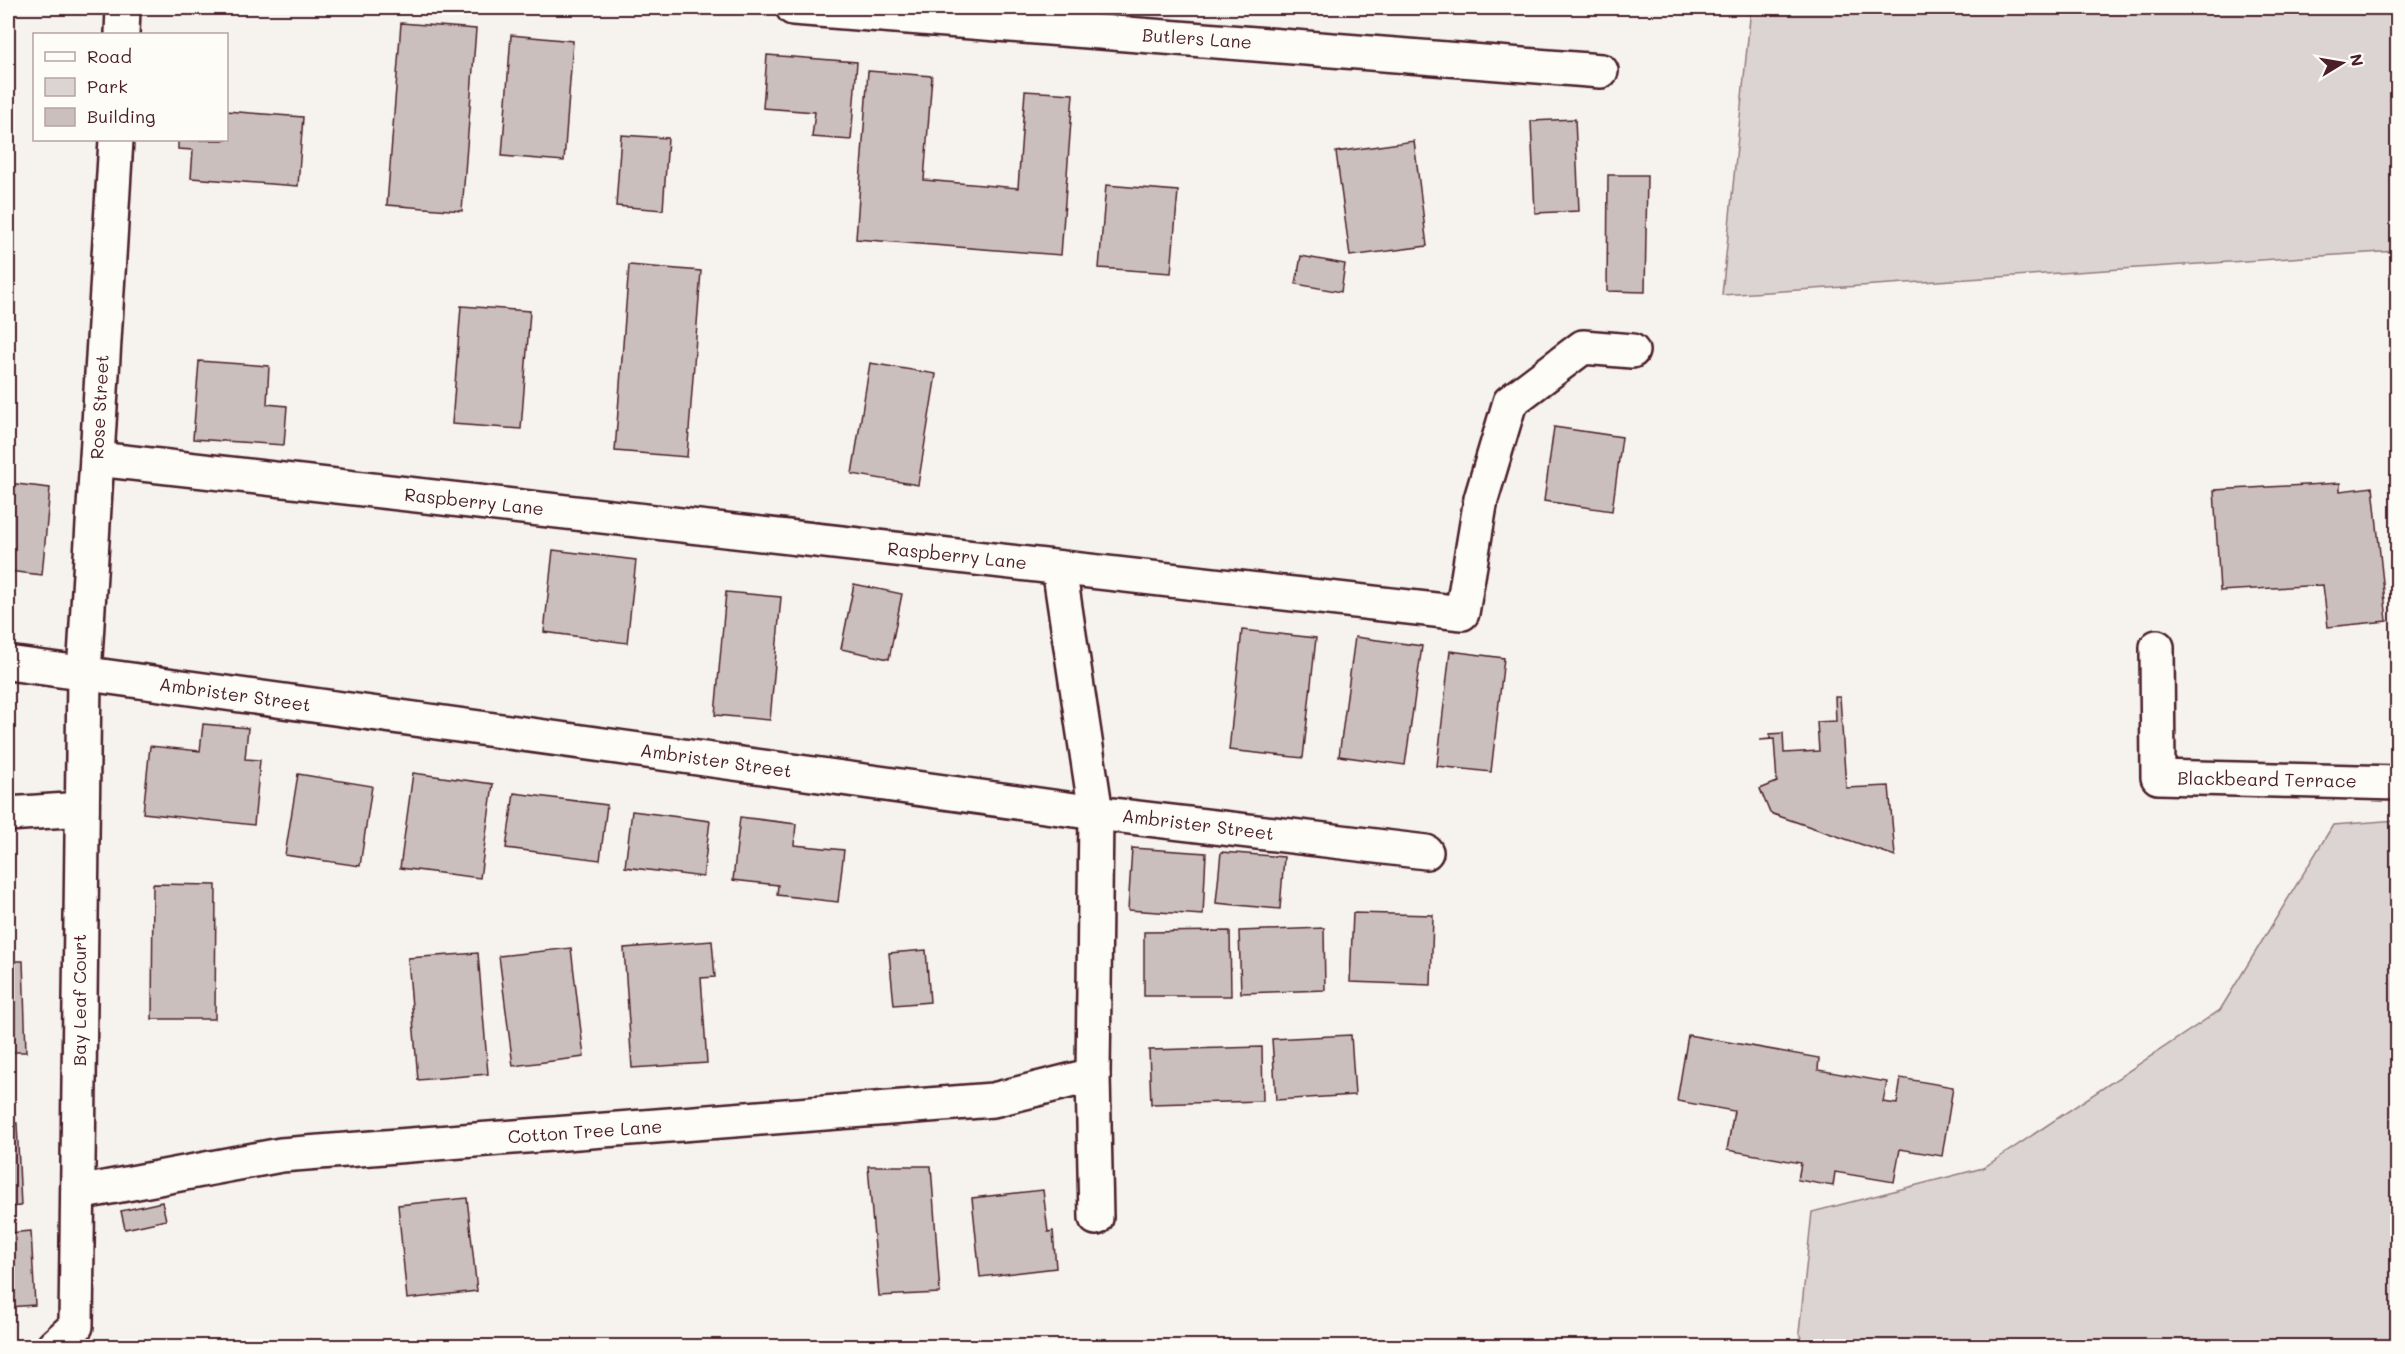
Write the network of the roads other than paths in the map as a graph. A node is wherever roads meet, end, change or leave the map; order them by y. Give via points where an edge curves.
1 (123, 8) edge
2 (792, 8) edge
3 (122, 33) edge
4 (1601, 71) dead end
5 (116, 141) edge
6 (1632, 351) dead end
7 (97, 459) junction
8 (1059, 568) junction
9 (2157, 647) dead end
10 (8, 663) edge
11 (84, 674) junction
12 (2397, 783) edge
13 (82, 809) junction
14 (1096, 813) junction
15 (8, 814) edge
16 (1426, 852) dead end
17 (1093, 1075) junction
18 (78, 1193) junction
19 (1096, 1218) dead end
20 (65, 1336) edge

1 - 3 street
2 - 4 street, Butlers Lane
5 - 7 street, Rose Street
6 - 8 street, Raspberry Lane via 1583,347 1510,402 1481,498 1462,613
7 - 8 street, Raspberry Lane
7 - 11 street, Rose Street
8 - 14 street
9 - 12 street, Blackbeard Terrace via 2158,777
10 - 11 street, Ambrister Street
11 - 13 street, Bay Leaf Court
11 - 14 street, Ambrister Street
13 - 15 street
13 - 18 street, Bay Leaf Court
14 - 16 street, Ambrister Street
14 - 17 street
17 - 18 street, Cotton Tree Lane via 993,1100 281,1155
17 - 19 street
18 - 20 street, Bay Leaf Court

